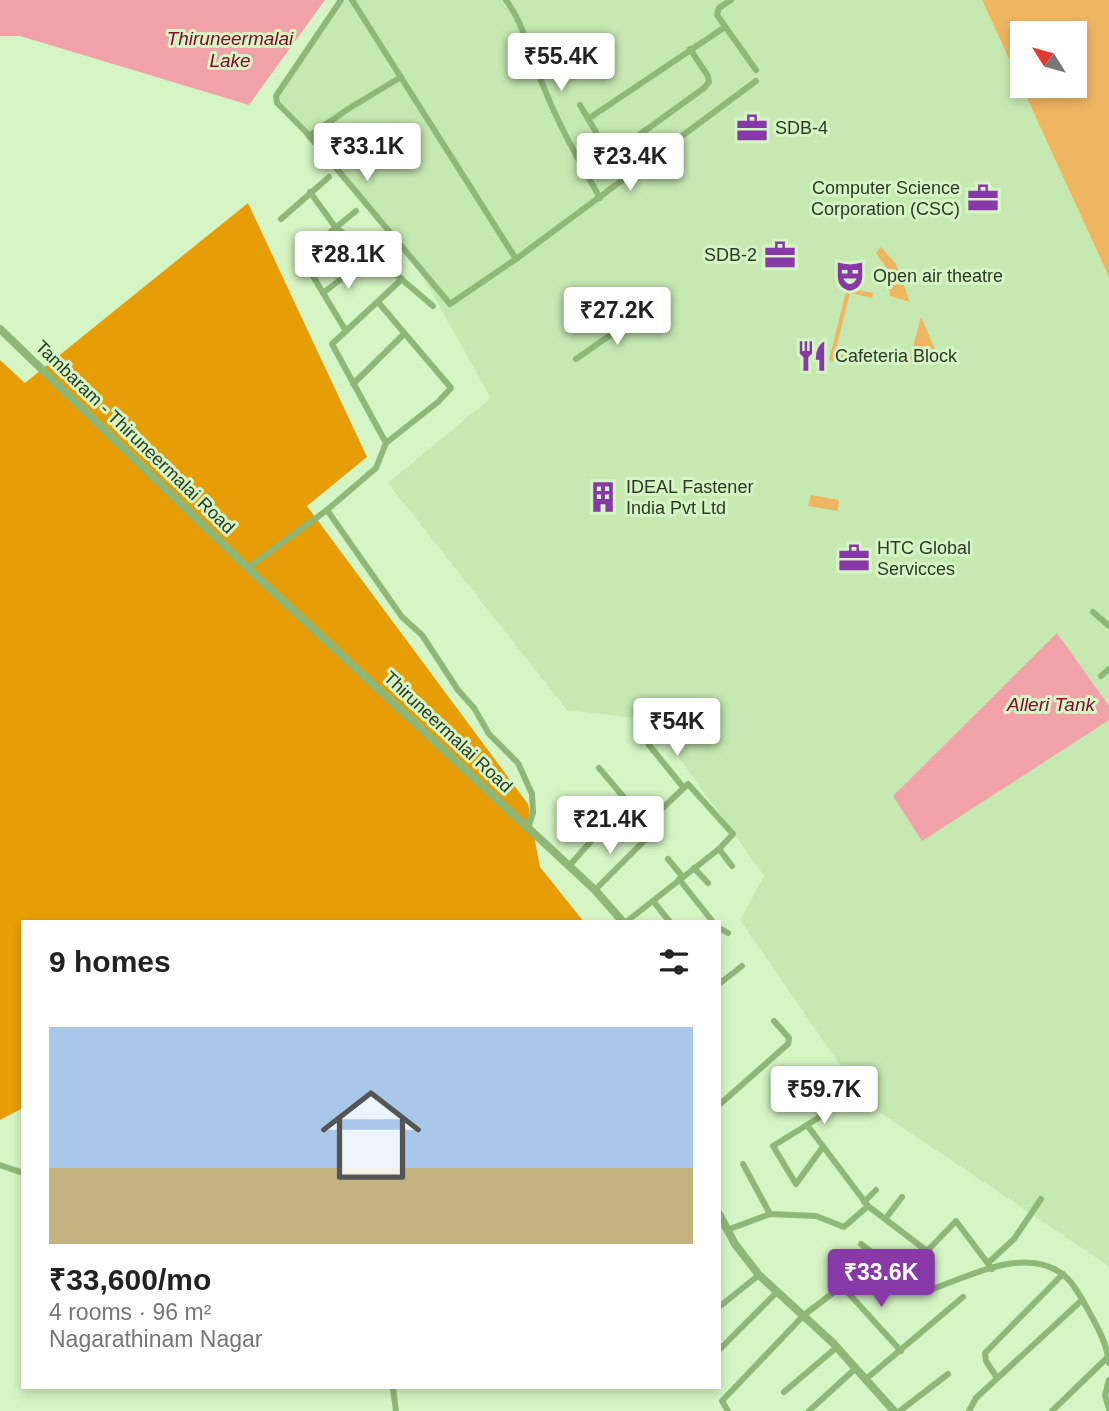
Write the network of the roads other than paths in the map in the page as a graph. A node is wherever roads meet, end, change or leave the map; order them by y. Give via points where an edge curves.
1 (341, 0) edge
2 (352, 0) edge
3 (506, 0) edge
4 (730, 0) edge
5 (725, 27) junction
6 (690, 50) junction
7 (756, 70) dead end
8 (401, 77) junction
9 (757, 81) dead end
10 (580, 105) dead end
11 (588, 119) junction
12 (309, 136) junction
13 (610, 156) junction
14 (618, 169) dead end
15 (330, 177) dead end
16 (310, 192) junction
17 (600, 198) junction
18 (356, 211) dead end
19 (281, 219) dead end
20 (336, 228) junction
21 (387, 243) dead end
22 (372, 254) junction
23 (516, 259) junction
24 (402, 279) junction
25 (323, 293) junction
26 (377, 302) junction
27 (433, 306) dead end
28 (642, 313) dead end
29 (0, 329) edge
30 (346, 331) junction
31 (404, 334) junction
32 (576, 359) dead end
33 (354, 384) junction
34 (386, 443) junction
35 (327, 510) junction
36 (248, 568) junction
37 (1093, 612) dead end
38 (1109, 626) edge
39 (1109, 669) edge
40 (1101, 676) dead end
41 (649, 745) dead end
42 (599, 768) dead end
43 (683, 788) junction
44 (616, 813) dead end
45 (528, 828) junction
46 (645, 840) dead end
47 (719, 849) junction
48 (668, 859) dead end
49 (569, 866) junction
50 (732, 866) dead end
51 (694, 867) junction
52 (680, 878) junction
53 (708, 883) dead end
54 (595, 890) junction
55 (653, 901) junction
56 (622, 920) edge
57 (627, 920) edge
58 (668, 920) edge
59 (712, 920) edge
60 (721, 929) edge
61 (728, 933) dead end
62 (742, 966) dead end
63 (721, 982) edge
64 (774, 1021) dead end
65 (721, 1103) edge
66 (826, 1114) dead end
67 (807, 1125) junction
68 (822, 1148) junction
69 (743, 1164) dead end
70 (0, 1165) edge
71 (21, 1172) edge
72 (876, 1190) dead end
73 (902, 1197) dead end
74 (1041, 1199) dead end
75 (866, 1204) junction
76 (770, 1214) junction
77 (721, 1218) edge
78 (886, 1218) junction
79 (727, 1230) junction
80 (861, 1244) dead end
81 (927, 1251) junction
82 (990, 1266) junction
83 (904, 1273) junction
84 (1063, 1274) junction
85 (759, 1275) junction
86 (842, 1286) junction
87 (777, 1292) junction
88 (963, 1297) dead end
89 (1083, 1300) junction
90 (721, 1305) edge
91 (804, 1315) junction
92 (837, 1347) junction
93 (721, 1348) edge
94 (901, 1351) junction
95 (1108, 1357) edge
96 (1109, 1363) edge
97 (856, 1368) junction
98 (948, 1374) dead end
99 (997, 1378) junction
100 (866, 1379) junction
101 (1109, 1380) edge
102 (393, 1389) edge
103 (784, 1392) dead end
104 (1109, 1409) edge
105 (396, 1411) edge
106 (728, 1411) edge
107 (809, 1411) edge
108 (894, 1411) edge
109 (900, 1411) edge
110 (969, 1411) edge
111 (1052, 1411) edge

1 - 12 street via 276,96 277,103
2 - 8 street
3 - 17 street via 519,17 561,129
4 - 5 street via 716,11
5 - 6 street
5 - 7 street
6 - 11 street
6 - 13 street via 709,82
8 - 12 street
8 - 23 street
9 - 17 street
10 - 11 street
11 - 13 street
12 - 23 street via 450,304
13 - 14 street
15 - 16 street
16 - 19 street
16 - 20 street
17 - 23 street
18 - 20 street
20 - 22 street
20 - 25 street via 301,256
21 - 22 street
22 - 24 street
22 - 25 street
24 - 26 street
24 - 27 street
25 - 30 street
26 - 30 street
26 - 31 street
28 - 32 street
29 - 36 street, Tambaram - Thiruneermalai Road
30 - 33 street via 332,344
31 - 33 street
31 - 34 street via 451,388
33 - 34 street
34 - 35 street via 376,468
35 - 36 street
35 - 45 street via 402,617 422,635 489,734 518,763 532,794
36 - 45 street, Thiruneermalai Road
37 - 38 street
39 - 40 street
41 - 43 street
42 - 43 street via 645,822
43 - 47 street via 690,785 732,832
44 - 49 street
45 - 49 street, Thiruneermalai Road
46 - 54 street
47 - 50 street
47 - 51 street
48 - 52 street
49 - 54 street, Thiruneermalai Road
51 - 52 street
51 - 53 street
52 - 55 street
52 - 59 street
54 - 56 street, Thiruneermalai Road
55 - 57 street
55 - 58 street
60 - 61 street
62 - 63 street
64 - 65 street via 789,1038 788,1044
66 - 67 street
67 - 68 street
67 - 68 street via 773,1146 796,1184
68 - 75 street
69 - 76 street
70 - 71 street
72 - 75 street
73 - 78 street
74 - 82 street
75 - 76 street via 844,1227 816,1216
75 - 78 street
76 - 79 street
77 - 79 street
78 - 81 street
79 - 85 street
80 - 83 street
81 - 82 street via 957,1221
81 - 83 street
82 - 83 street via 927,1292
82 - 84 street via 1033,1261
83 - 86 street via 868,1286
84 - 89 street
84 - 99 street via 985,1353
85 - 87 street
85 - 90 street
86 - 91 street
86 - 94 street
87 - 91 street
87 - 93 street
88 - 94 street
89 - 95 street via 1102,1334
89 - 99 street
91 - 92 street
91 - 106 street via 722,1401
92 - 97 street
92 - 103 street
94 - 100 street
95 - 96 street
95 - 111 street
97 - 100 street
97 - 107 street
98 - 109 street
99 - 110 street
100 - 108 street
101 - 104 street via 1105,1395
102 - 105 street

